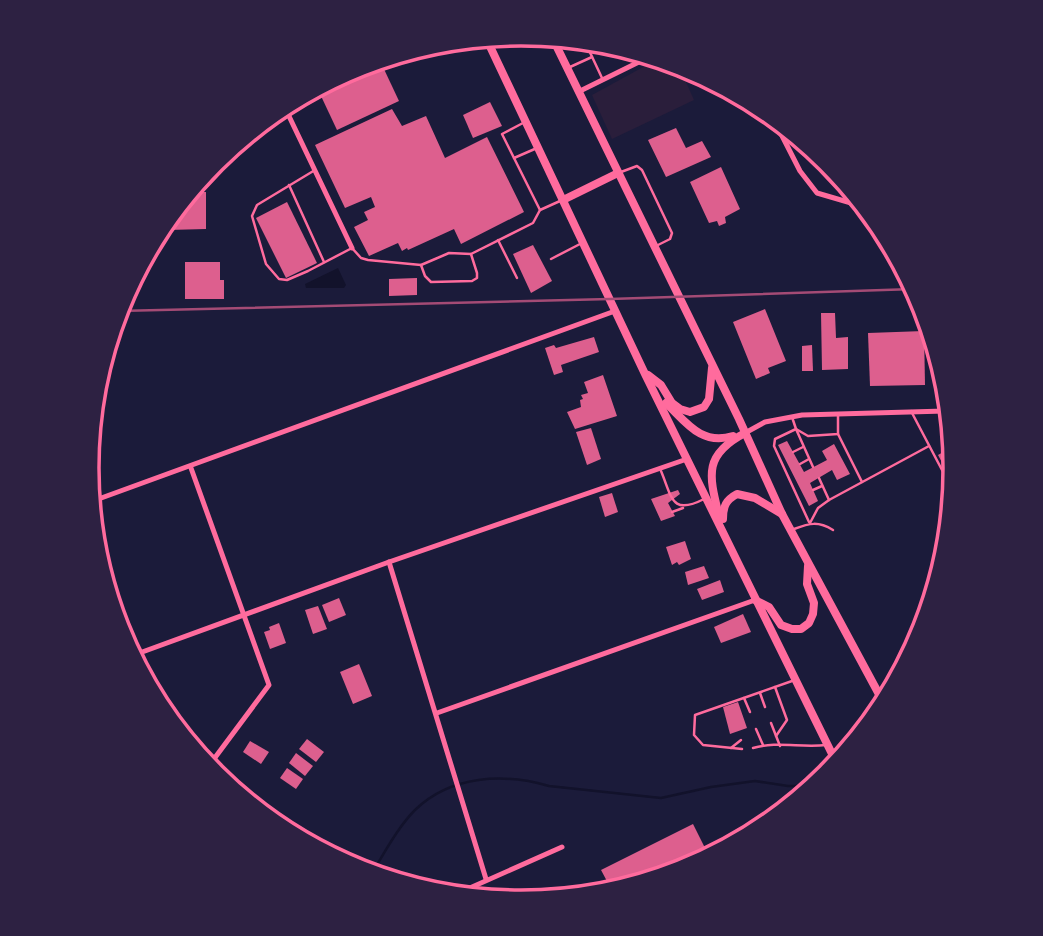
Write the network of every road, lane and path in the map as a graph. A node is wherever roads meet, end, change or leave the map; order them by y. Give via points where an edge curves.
1 (490, 46) edge
2 (557, 47) edge
3 (589, 51) edge
4 (592, 57) junction
5 (634, 61) edge
6 (567, 68) junction
7 (603, 80) junction
8 (578, 92) junction
9 (289, 116) edge
10 (526, 122) junction
11 (782, 135) edge
12 (538, 148) junction
13 (514, 158) junction
14 (315, 170) junction
15 (618, 173) junction
16 (289, 185) junction
17 (563, 200) junction
18 (850, 203) edge
19 (540, 210) junction
20 (498, 240) junction
21 (583, 242) junction
22 (654, 247) junction
23 (352, 248) junction
24 (471, 254) junction
25 (551, 259) dead end
26 (324, 263) junction
27 (421, 265) junction
28 (517, 278) dead end
29 (615, 311) junction
30 (712, 365) junction
31 (645, 374) junction
32 (657, 398) junction
33 (911, 411) junction
34 (940, 411) edge
35 (838, 414) junction
36 (792, 417) junction
37 (796, 429) junction
38 (745, 433) junction
39 (838, 434) junction
40 (804, 446) junction
41 (929, 446) junction
42 (793, 452) dead end
43 (784, 456) dead end
44 (780, 458) junction
45 (687, 459) junction
46 (809, 459) junction
47 (800, 464) dead end
48 (813, 467) dead end
49 (191, 468) junction
50 (660, 468) junction
51 (791, 468) dead end
52 (786, 471) junction
53 (944, 474) edge
54 (819, 478) dead end
55 (797, 480) dead end
56 (791, 482) junction
57 (862, 482) junction
58 (822, 486) junction
59 (813, 490) dead end
60 (804, 495) dead end
61 (706, 498) junction
62 (798, 498) junction
63 (100, 499) edge
64 (828, 500) junction
65 (683, 508) junction
66 (672, 512) dead end
67 (782, 514) junction
68 (810, 523) junction
69 (722, 529) junction
70 (833, 530) dead end
71 (791, 531) junction
72 (390, 562) junction
73 (808, 564) junction
74 (755, 600) junction
75 (242, 615) junction
76 (142, 652) edge
77 (795, 680) junction
78 (775, 687) junction
79 (760, 692) junction
80 (879, 693) edge
81 (744, 698) junction
82 (765, 707) dead end
83 (750, 712) dead end
84 (436, 713) junction
85 (771, 723) dead end
86 (756, 729) dead end
87 (759, 736) junction
88 (776, 736) junction
89 (751, 738) dead end
90 (741, 740) dead end
91 (763, 745) junction
92 (827, 745) junction
93 (779, 746) junction
94 (731, 748) junction
95 (753, 748) dead end
96 (742, 749) dead end
97 (832, 754) edge
98 (214, 758) edge
99 (562, 847) dead end
100 (486, 879) junction
101 (470, 887) edge

1 - 10 main road
2 - 6 main road
3 - 4 lane
4 - 6 lane
4 - 7 lane
5 - 7 street
6 - 8 main road
7 - 8 street
8 - 15 main road
9 - 14 street
10 - 12 main road
10 - 13 lane via 502,134
11 - 18 street via 817,193
12 - 13 lane
12 - 17 main road
13 - 19 lane
14 - 16 lane
14 - 23 street
15 - 17 main road
15 - 22 main road
15 - 22 lane via 638,166 642,170 672,233 670,239
16 - 26 lane
16 - 26 lane via 257,205 253,216 266,264 279,279 287,280
17 - 19 lane
17 - 21 main road
19 - 20 lane via 533,223
20 - 24 lane
20 - 28 lane
21 - 25 lane
21 - 29 main road
22 - 30 main road
23 - 26 lane
23 - 27 lane via 368,260
24 - 27 lane via 449,253
24 - 27 lane via 477,273 472,281 430,282
29 - 31 main road
29 - 49 street
30 - 31 main road via 709,399 704,407 690,412 672,403 661,385
30 - 38 main road
31 - 32 main road
32 - 38 main road via 703,436 726,438
32 - 45 main road
33 - 34 street
33 - 35 street
33 - 41 lane
35 - 36 street
35 - 39 lane
36 - 37 lane
36 - 38 street via 765,422
37 - 39 lane via 808,436
37 - 40 lane
37 - 44 lane via 775,439
38 - 67 main road
38 - 69 main road via 721,448 712,471
39 - 57 lane
40 - 42 lane
40 - 46 lane
41 - 53 lane
41 - 57 lane
43 - 44 lane
44 - 52 lane
45 - 50 street
45 - 61 main road
46 - 47 lane
46 - 48 lane
49 - 63 street
49 - 75 street
50 - 65 lane via 673,499
50 - 72 street
51 - 52 lane
52 - 56 lane
54 - 58 lane
55 - 56 lane
56 - 62 lane
57 - 64 lane
58 - 59 lane
58 - 64 lane
60 - 62 lane
61 - 65 lane
61 - 69 main road
62 - 68 lane
64 - 68 lane
65 - 66 lane
67 - 69 main road via 755,498 737,494 723,508
67 - 71 main road
68 - 70 lane
68 - 71 lane
69 - 74 main road
71 - 73 main road
72 - 75 street
72 - 84 street
73 - 74 main road via 813,614 801,629 781,625 769,607
73 - 80 main road
74 - 77 main road
74 - 84 street
75 - 76 street
75 - 98 street via 269,685
77 - 78 lane
77 - 92 main road
78 - 79 lane
78 - 88 lane via 787,720
79 - 81 lane
79 - 82 lane
81 - 83 lane
81 - 94 lane via 695,715 694,736 702,745
84 - 100 street
85 - 88 lane
86 - 87 lane
87 - 89 lane
87 - 91 lane
88 - 93 lane
90 - 94 lane
91 - 93 lane
91 - 95 lane
92 - 93 lane
92 - 97 main road
94 - 96 lane
99 - 100 street
100 - 101 street

